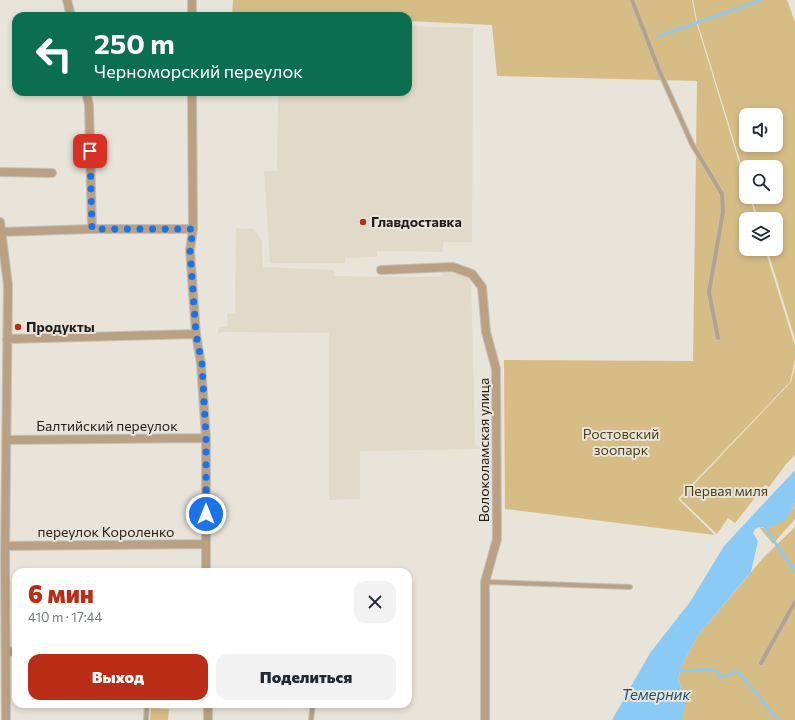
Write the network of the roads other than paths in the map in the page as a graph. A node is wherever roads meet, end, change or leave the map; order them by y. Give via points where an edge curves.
1 (67, 0) edge
2 (192, 0) edge
3 (632, 0) edge
4 (70, 12) edge
5 (192, 12) edge
6 (87, 96) edge
7 (192, 96) edge
8 (0, 172) edge
9 (52, 172) dead end
10 (0, 222) edge
11 (92, 229) junction
12 (193, 229) junction
13 (1, 232) junction
14 (381, 270) dead end
15 (196, 334) junction
16 (718, 338) dead end
17 (7, 342) junction
18 (0, 350) edge
19 (206, 438) junction
20 (8, 440) junction
21 (3, 476) edge
22 (206, 544) junction
23 (5, 546) junction
24 (2, 559) edge
25 (206, 568) edge
26 (485, 582) junction
27 (630, 587) dead end
28 (795, 602) edge
29 (3, 636) edge
30 (6, 652) junction
31 (12, 652) edge
32 (761, 663) dead end
33 (147, 708) edge
34 (208, 708) edge
35 (312, 708) edge
36 (6, 720) edge
37 (146, 720) edge
38 (208, 720) edge
39 (311, 720) edge
40 (486, 720) edge

1 - 4 street
2 - 5 street
3 - 16 lane via 692,144 722,194 723,212 709,292
6 - 11 street
7 - 12 street
8 - 9 street
10 - 13 street
11 - 12 street
11 - 13 street
12 - 15 street via 190,250
13 - 17 street via 8,285
14 - 26 street, Волоколамская улица via 453,267 472,274 482,287 486,332 493,350 496,375 497,539
15 - 17 street
15 - 19 street via 202,364
17 - 18 street
17 - 20 street
19 - 20 street, Балтийский переулок
19 - 22 street
20 - 21 street
21 - 23 street
22 - 23 street, переулок Короленко
22 - 25 street
23 - 24 street
24 - 29 street
26 - 27 lane
26 - 40 street, Волоколамская улица
28 - 32 lane
29 - 30 street
30 - 31 street
30 - 36 street
33 - 37 lane
34 - 38 street
35 - 39 lane

